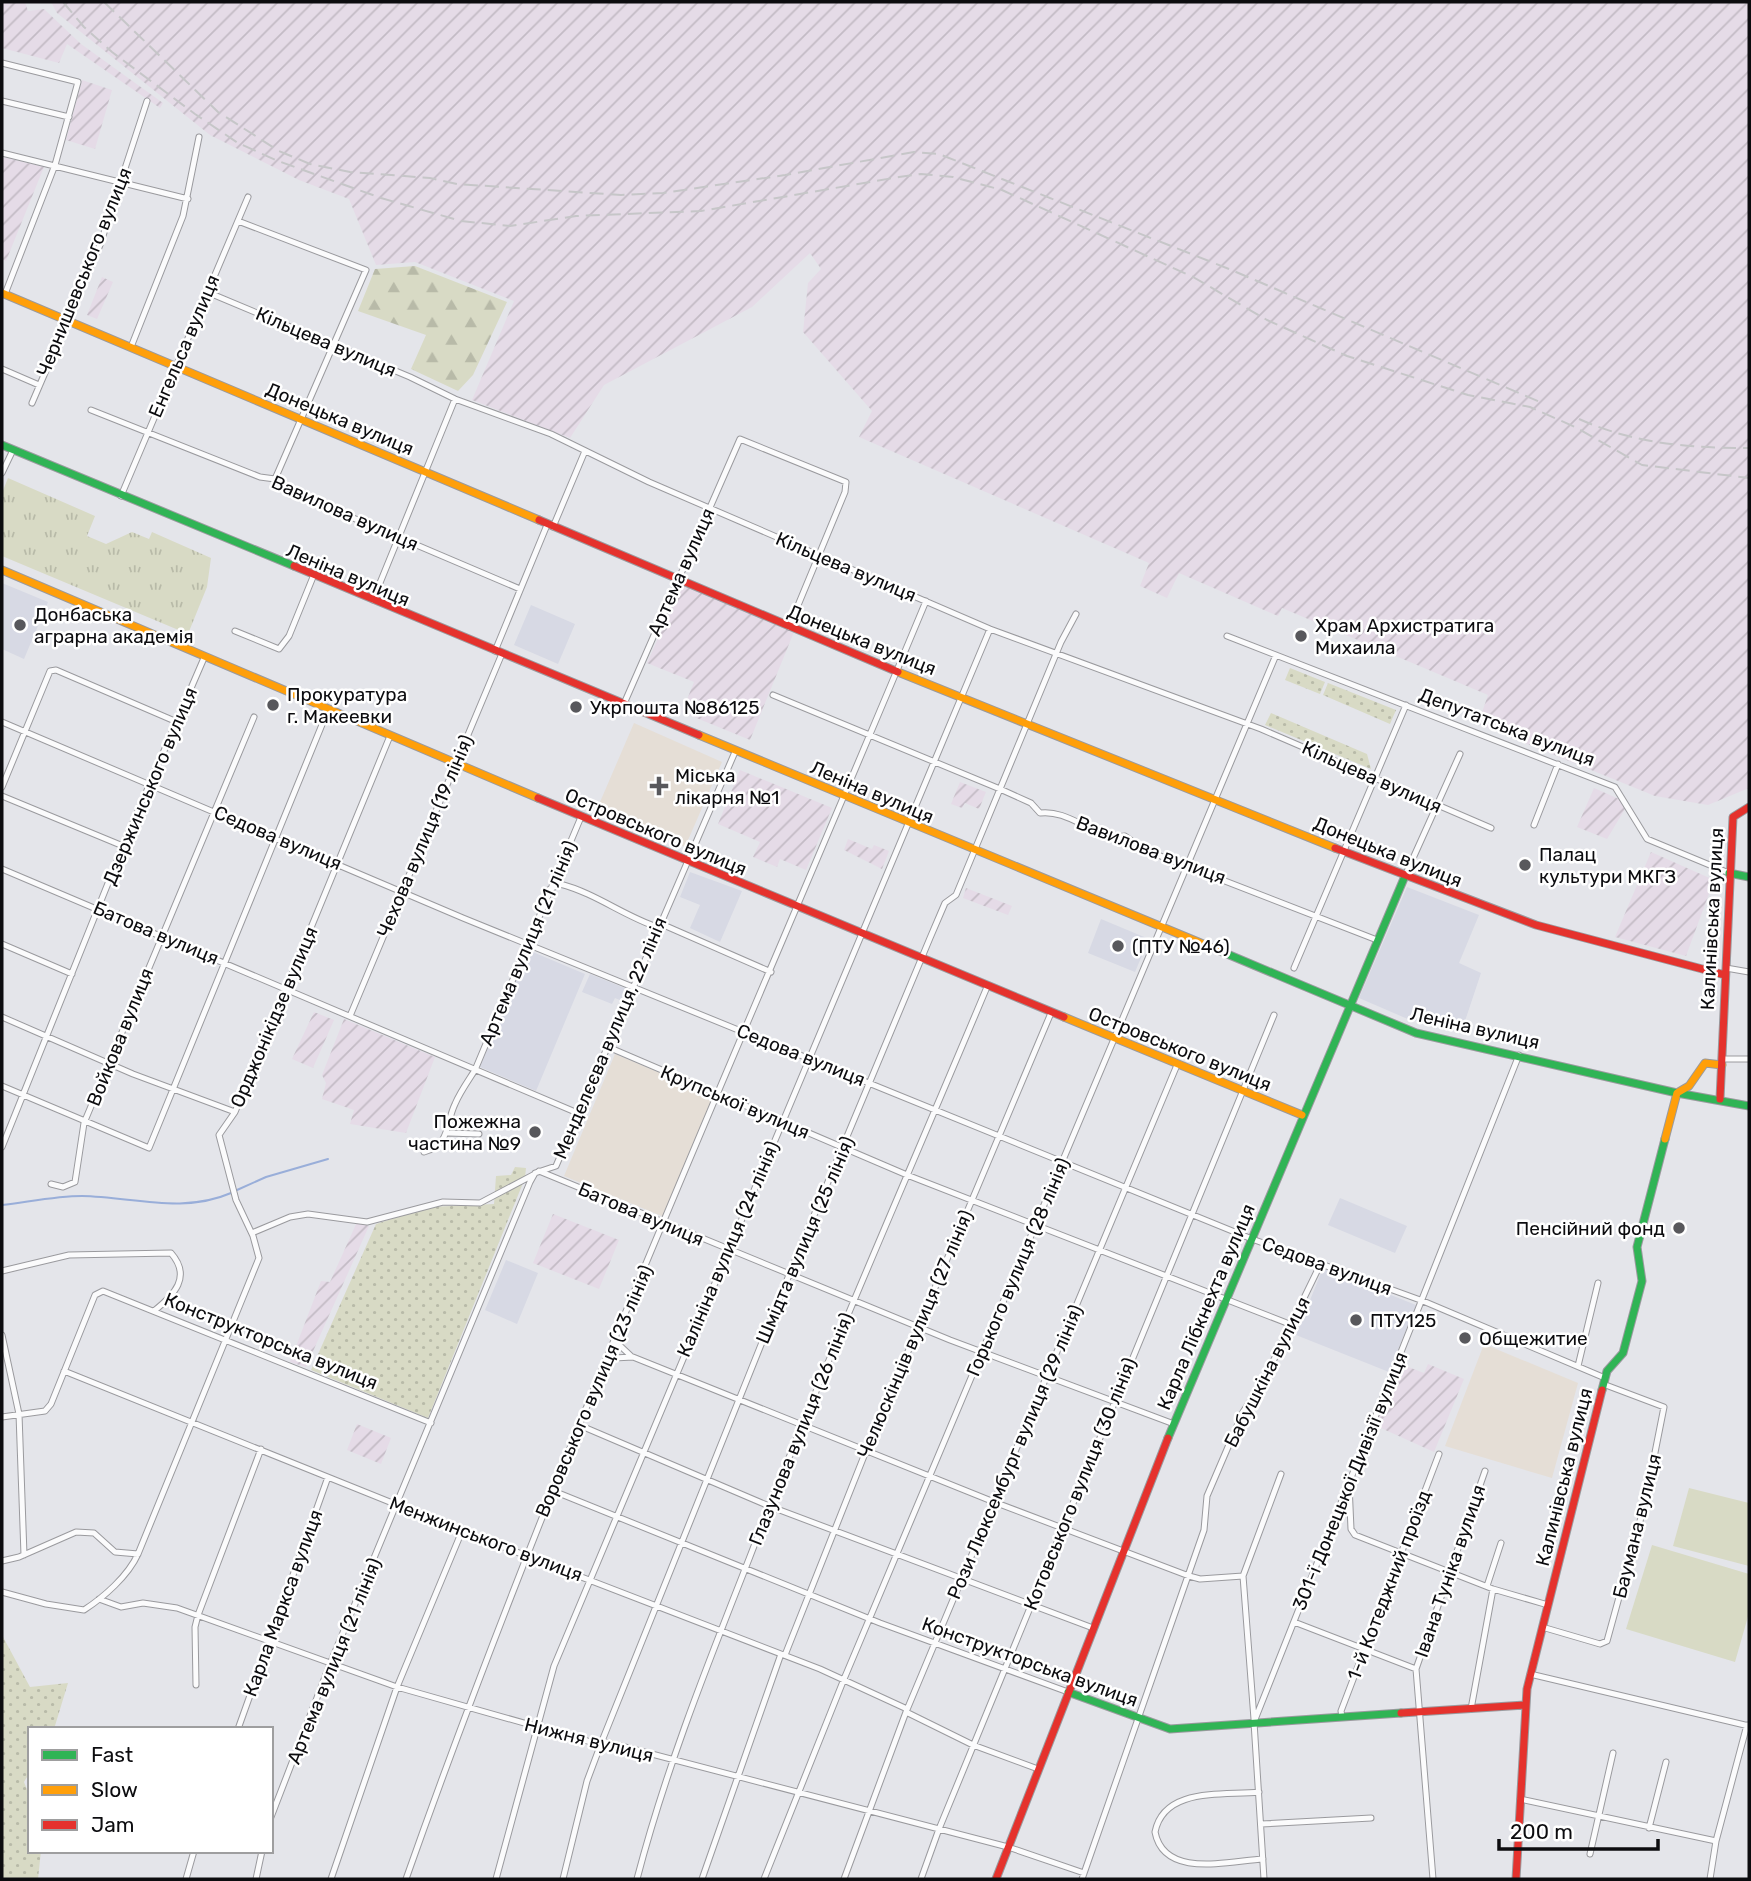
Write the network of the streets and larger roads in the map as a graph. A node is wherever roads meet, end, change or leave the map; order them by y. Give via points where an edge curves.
1 (2, 63) edge
2 (2, 101) edge
3 (147, 101) dead end
4 (69, 117) junction
5 (199, 137) dead end
6 (2, 153) edge
7 (55, 164) junction
8 (122, 183) junction
9 (248, 197) dead end
10 (188, 199) junction
11 (238, 221) junction
12 (207, 292) junction
13 (4, 293) edge
14 (2, 302) edge
15 (67, 320) junction
16 (333, 346) junction
17 (131, 347) junction
18 (174, 366) junction
19 (2, 369) edge
20 (39, 385) junction
21 (455, 399) junction
22 (32, 402) dead end
23 (91, 410) dead end
24 (301, 419) junction
25 (147, 433) junction
26 (2, 445) edge
27 (13, 450) junction
28 (584, 451) junction
29 (424, 472) junction
30 (2, 473) edge
31 (275, 479) junction
32 (121, 496) junction
33 (709, 507) junction
34 (550, 526) junction
35 (398, 537) junction
36 (818, 556) junction
37 (2, 570) edge
38 (313, 577) junction
39 (677, 580) junction
40 (520, 589) junction
41 (926, 601) junction
42 (372, 602) junction
43 (1076, 614) dead end
44 (789, 627) junction
45 (990, 629) junction
46 (235, 631) dead end
47 (1227, 636) dead end
48 (498, 654) junction
49 (1276, 655) junction
50 (1055, 656) junction
51 (204, 658) junction
52 (897, 672) junction
53 (773, 695) dead end
54 (962, 697) junction
55 (1406, 705) junction
56 (623, 706) junction
57 (328, 710) junction
58 (254, 717) dead end
59 (2, 722) edge
60 (177, 722) junction
61 (1248, 724) junction
62 (1027, 725) junction
63 (27, 732) junction
64 (390, 736) junction
65 (870, 736) junction
66 (735, 752) junction
67 (1460, 754) dead end
68 (934, 762) junction
69 (455, 764) junction
70 (1558, 764) junction
71 (1376, 777) junction
72 (151, 785) junction
73 (2, 787) edge
74 (1000, 789) junction
75 (2, 796) edge
76 (845, 798) junction
77 (1216, 800) junction
78 (1436, 806) junction
79 (1749, 807) edge
80 (215, 812) junction
81 (581, 817) junction
82 (908, 824) junction
83 (1534, 825) dead end
84 (1491, 828) dead end
85 (277, 837) junction
86 (123, 846) junction
87 (974, 852) junction
88 (1344, 852) junction
89 (686, 862) junction
90 (339, 864) junction
91 (1189, 864) junction
92 (2, 869) edge
93 (1729, 873) junction
94 (1405, 876) junction
95 (1749, 877) edge
96 (403, 891) junction
97 (548, 892) junction
98 (797, 908) junction
99 (98, 910) junction
100 (1317, 915) junction
101 (658, 925) junction
102 (1162, 930) junction
103 (861, 935) junction
104 (161, 937) junction
105 (1377, 940) junction
106 (527, 943) junction
107 (2, 944) edge
108 (921, 959) junction
109 (224, 962) junction
110 (1294, 968) dead end
111 (1725, 971) junction
112 (771, 972) junction
113 (1749, 972) edge
114 (72, 974) junction
115 (632, 986) junction
116 (987, 987) junction
117 (286, 988) junction
118 (1348, 1007) junction
119 (1051, 1013) junction
120 (1273, 1015) dead end
121 (350, 1016) junction
122 (2, 1017) edge
123 (745, 1032) junction
124 (47, 1037) junction
125 (1114, 1040) junction
126 (608, 1047) junction
127 (1519, 1055) junction
128 (809, 1058) junction
129 (1749, 1059) edge
130 (1722, 1062) junction
131 (108, 1063) junction
132 (1177, 1065) junction
133 (475, 1070) junction
134 (870, 1083) junction
135 (2, 1086) edge
136 (173, 1089) junction
137 (1241, 1091) junction
138 (1677, 1093) junction
139 (718, 1094) junction
140 (22, 1096) junction
141 (1720, 1099) junction
142 (1749, 1105) edge
143 (935, 1110) junction
144 (235, 1112) junction
145 (580, 1114) junction
146 (1302, 1115) junction
147 (782, 1122) junction
148 (84, 1124) junction
149 (448, 1133) junction
150 (479, 1134) dead end
151 (999, 1136) junction
152 (2, 1147) edge
153 (843, 1148) junction
154 (424, 1152) dead end
155 (1063, 1162) junction
156 (536, 1173) junction
157 (906, 1175) junction
158 (51, 1184) dead end
159 (1125, 1188) junction
160 (971, 1200) junction
161 (1190, 1214) junction
162 (665, 1224) junction
163 (1036, 1226) junction
164 (252, 1233) junction
165 (1252, 1239) junction
166 (727, 1250) junction
167 (1099, 1250) junction
168 (1321, 1264) junction
169 (2, 1271) edge
170 (789, 1275) junction
171 (1165, 1276) junction
172 (1598, 1283) dead end
173 (1227, 1300) junction
174 (853, 1301) junction
175 (1423, 1301) junction
176 (154, 1311) junction
177 (1292, 1325) junction
178 (918, 1327) junction
179 (2, 1335) edge
180 (225, 1339) junction
181 (615, 1341) junction
182 (982, 1352) junction
183 (633, 1357) junction
184 (606, 1363) junction
185 (1578, 1366) junction
186 (64, 1371) junction
187 (675, 1374) junction
188 (1046, 1377) junction
189 (1604, 1381) junction
190 (739, 1400) junction
191 (1114, 1401) junction
192 (19, 1415) junction
193 (2, 1417) edge
194 (192, 1421) junction
195 (431, 1423) junction
196 (1174, 1424) junction
197 (579, 1425) junction
198 (800, 1425) junction
199 (261, 1449) junction
200 (866, 1451) junction
201 (642, 1453) junction
202 (1439, 1454) dead end
203 (1485, 1471) dead end
204 (1280, 1474) dead end
205 (930, 1476) junction
206 (328, 1477) junction
207 (706, 1480) junction
208 (1349, 1481) junction
209 (551, 1490) junction
210 (994, 1502) junction
211 (398, 1505) junction
212 (769, 1506) junction
213 (617, 1518) junction
214 (1062, 1528) junction
215 (462, 1531) junction
216 (834, 1532) junction
217 (1501, 1543) dead end
218 (680, 1545) junction
219 (1123, 1552) junction
220 (1403, 1552) junction
221 (138, 1554) junction
222 (897, 1554) junction
223 (24, 1555) junction
224 (526, 1556) junction
225 (2, 1560) edge
226 (745, 1569) junction
227 (1452, 1571) junction
228 (1189, 1576) junction
229 (1243, 1576) junction
230 (589, 1578) junction
231 (961, 1580) junction
232 (1490, 1587) junction
233 (2, 1592) edge
234 (807, 1593) junction
235 (99, 1599) junction
236 (1030, 1605) junction
237 (1548, 1605) junction
238 (656, 1606) junction
239 (198, 1615) junction
240 (870, 1619) junction
241 (1294, 1622) junction
242 (1542, 1627) junction
243 (1093, 1629) junction
244 (719, 1631) junction
245 (270, 1641) junction
246 (935, 1644) junction
247 (1366, 1650) junction
248 (783, 1655) junction
249 (330, 1664) junction
250 (1416, 1669) junction
251 (1004, 1670) junction
252 (1530, 1674) junction
253 (844, 1679) junction
254 (196, 1685) dead end
255 (397, 1687) junction
256 (1068, 1692) junction
257 (1525, 1705) junction
258 (467, 1708) junction
259 (1471, 1709) junction
260 (907, 1711) junction
261 (1419, 1712) junction
262 (1342, 1716) junction
263 (1139, 1719) junction
264 (1254, 1722) junction
265 (536, 1726) junction
266 (1748, 1726) edge
267 (240, 1727) edge
268 (602, 1741) junction
269 (973, 1745) junction
270 (1613, 1752) dead end
271 (671, 1760) junction
272 (1666, 1762) dead end
273 (1038, 1769) junction
274 (738, 1777) junction
275 (1259, 1792) junction
276 (799, 1793) junction
277 (1520, 1799) junction
278 (869, 1811) junction
279 (273, 1812) edge
280 (1598, 1817) junction
281 (1371, 1818) dead end
282 (1261, 1824) junction
283 (1649, 1828) junction
284 (939, 1829) junction
285 (1716, 1842) junction
286 (1008, 1847) junction
287 (193, 1853) edge
288 (262, 1853) edge
289 (1590, 1854) dead end
290 (1263, 1859) junction
291 (1083, 1876) edge
292 (186, 1879) edge
293 (256, 1879) edge
294 (331, 1879) edge
295 (406, 1879) edge
296 (496, 1879) edge
297 (563, 1879) edge
298 (637, 1879) edge
299 (702, 1879) edge
300 (764, 1879) edge
301 (844, 1879) edge
302 (921, 1879) edge
303 (996, 1879) edge
304 (1264, 1879) edge
305 (1433, 1879) edge
306 (1516, 1879) edge
307 (1710, 1879) edge

1 - 4 street via 78,82
2 - 4 street
3 - 8 street, Чернишевського вулиця
4 - 7 street
5 - 10 street
6 - 7 street
7 - 8 street
7 - 13 street
8 - 10 street
8 - 15 street, Чернишевського вулиця
9 - 11 street, Енгельса вулиця
10 - 17 street
11 - 12 street, Енгельса вулиця
11 - 16 street via 366,270
12 - 16 street, Кільцева вулиця
12 - 18 street, Енгельса вулиця
13 - 14 street
13 - 15 street, Донецька вулиця
15 - 17 street, Донецька вулиця
15 - 20 street, Чернишевського вулиця
16 - 21 street, Кільцева вулиця
16 - 24 street
17 - 18 street, Донецька вулиця
18 - 24 street, Донецька вулиця
18 - 25 street, Енгельса вулиця
19 - 20 street
20 - 22 street, Чернишевського вулиця
21 - 28 street, Кільцева вулиця
21 - 29 street
23 - 25 street, Вавилова вулиця
24 - 29 street, Донецька вулиця
24 - 31 street
25 - 31 street, Вавилова вулиця
25 - 32 street, Енгельса вулиця
26 - 27 street, Леніна вулиця
27 - 30 street
27 - 32 street, Леніна вулиця
28 - 33 street, Кільцева вулиця
28 - 34 street, Чехова вулиця (19 лiнiя)
29 - 34 street, Донецька вулиця
29 - 35 street
31 - 35 street, Вавилова вулиця via 285,489
32 - 38 street, Леніна вулиця
33 - 36 street, Кільцева вулиця
33 - 36 street, Артема вулиця via 740,439 846,482
33 - 39 street, Артема вулиця
34 - 39 street, Донецька вулиця
34 - 40 street, Чехова вулиця (19 лiнiя)
35 - 40 street, Вавилова вулиця
35 - 42 street
36 - 41 street, Кільцева вулиця
36 - 44 street
37 - 51 street, Островського вулиця
38 - 42 street, Леніна вулиця
38 - 46 street via 279,649
39 - 44 street, Донецька вулиця
39 - 56 street, Артема вулиця
40 - 48 street, Чехова вулиця (19 лiнiя)
41 - 45 street, Кільцева вулиця
41 - 52 street, Воровського вулиця (23 лiнiя)
42 - 48 street, Леніна вулиця
43 - 50 street, Шмідта вулиця (25 лiнiя)
44 - 52 street, Донецька вулиця
45 - 50 street, Кільцева вулиця
45 - 54 street, Калініна вулиця (24 лiнiя)
47 - 49 street, Депутатська вулиця
48 - 56 street, Леніна вулиця
48 - 69 street, Чехова вулиця (19 лiнiя)
49 - 55 street, Депутатська вулиця
49 - 61 street, Горького вулиця (28 лiнiя)
50 - 61 street, Кільцева вулиця
50 - 62 street, Шмідта вулиця (25 лiнiя)
51 - 57 street, Островського вулиця
51 - 60 street, Дзержинського вулиця
52 - 54 street, Донецька вулиця
52 - 65 street, Воровського вулиця (23 лiнiя)
53 - 65 street, Вавилова вулиця
54 - 62 street, Донецька вулиця
54 - 68 street, Калініна вулиця (24 лiнiя)
55 - 70 street, Депутатська вулиця
55 - 71 street
56 - 66 street, Леніна вулиця
57 - 64 street, Островського вулиця
57 - 85 street
58 - 80 street, Войкова вулиця
59 - 63 street, Седова вулиця
60 - 63 street via 56,670 50,671
60 - 72 street, Дзержинського вулиця
61 - 71 street, Кільцева вулиця
61 - 77 street, Горького вулиця (28 лiнiя)
62 - 74 street, Шмідта вулиця (25 лiнiя)
62 - 77 street, Донецька вулиця
63 - 72 street, Седова вулиця
63 - 73 street
64 - 69 street, Островського вулиця
64 - 90 street, Орджонікідзе вулиця
65 - 68 street, Вавилова вулиця
65 - 76 street, Воровського вулиця (23 лiнiя)
66 - 76 street, Леніна вулиця
66 - 89 street, Менделєєва вулиця, 22 лінія
67 - 78 street, Карла Лібкнехта вулиця
68 - 74 street, Вавилова вулиця
68 - 82 street, Калініна вулиця (24 лiнiя)
69 - 81 street, Островського вулиця
69 - 96 street, Чехова вулиця (19 лiнiя)
70 - 83 street
70 - 93 street, Депутатська вулиця via 1615,787 1647,839
71 - 78 street, Кільцева вулиця
71 - 88 street
72 - 80 street, Седова вулиця
72 - 86 street, Дзержинського вулиця
74 - 87 street, Шмідта вулиця (25 лiнiя)
74 - 91 street, Вавилова вулиця via 1031,803 1040,813 1053,811
75 - 86 street
76 - 82 street, Леніна вулиця
76 - 98 street, Воровського вулиця (23 лiнiя)
77 - 88 street, Донецька вулиця
77 - 91 street, Горького вулиця (28 лiнiя)
78 - 84 street, Кільцева вулиця
78 - 94 street, Карла Лібкнехта вулиця
79 - 93 street, Калинівська вулиця via 1733,817
80 - 85 street, Седова вулиця
80 - 104 street, Войкова вулиця
81 - 89 street, Островського вулиця
81 - 97 street, Артема вулиця (21 лiнiя)
82 - 87 street, Леніна вулиця
82 - 103 street, Калініна вулиця (24 лiнiя)
85 - 90 street, Седова вулиця
85 - 109 street
86 - 99 street, Дзержинського вулиця
87 - 102 street, Леніна вулиця
87 - 108 street, Шмідта вулиця (25 лiнiя)
88 - 94 street, Донецька вулиця
88 - 100 street
89 - 98 street, Островського вулиця
89 - 101 street, Менделєєва вулиця, 22 лінія
90 - 96 street, Седова вулиця
90 - 117 street, Орджонікідзе вулиця
91 - 100 street, Вавилова вулиця
91 - 102 street, Горького вулиця (28 лiнiя)
92 - 99 street, Батова вулиця
93 - 95 street, Депутатська вулиця
93 - 111 street, Калинівська вулиця
94 - 105 street, Карла Лібкнехта вулиця
94 - 111 street, Донецька вулиця via 1536,925
96 - 106 street, Седова вулиця
96 - 121 street, Чехова вулиця (19 лiнiя)
97 - 101 street via 554,885 570,886 620,908 633,919
97 - 106 street, Артема вулиця (21 лiнiя)
98 - 103 street, Островського вулиця
98 - 112 street, Воровського вулиця (23 лiнiя)
99 - 104 street, Батова вулиця
99 - 114 street, Дзержинського вулиця
100 - 105 street, Вавилова вулиця
100 - 110 street
101 - 112 street
101 - 115 street, Менделєєва вулиця, 22 лінія
102 - 118 street, Леніна вулиця
102 - 125 street, Горького вулиця (28 лiнiя)
103 - 108 street, Островського вулиця
103 - 128 street, Калініна вулиця (24 лiнiя)
104 - 109 street, Батова вулиця
104 - 131 street, Войкова вулиця
105 - 118 street, Карла Лібкнехта вулиця
106 - 115 street, Седова вулиця
106 - 133 street, Артема вулиця (21 лiнiя)
107 - 114 street
108 - 116 street, Островського вулиця
108 - 134 street, Шмідта вулиця (25 лiнiя)
109 - 117 street, Батова вулиця
109 - 136 street
111 - 113 street
111 - 130 street, Калинівська вулиця
112 - 123 street, Воровського вулиця (23 лiнiя)
114 - 124 street, Дзержинського вулиця
115 - 123 street, Седова вулиця
115 - 126 street, Менделєєва вулиця, 22 лінія
116 - 119 street, Островського вулиця
116 - 143 street, Глазунова вулиця (26 лiнiя)
117 - 121 street, Батова вулиця
117 - 144 street, Орджонікідзе вулиця
118 - 127 street, Леніна вулиця via 1416,1033
118 - 146 street, Карла Лібкнехта вулиця
119 - 125 street, Островського вулиця
119 - 151 street, Челюскінців вулиця (27 лiнiя)
120 - 137 street, Котовського вулиця (30 лiнiя)
121 - 133 street, Батова вулиця
122 - 124 street
123 - 128 street, Седова вулиця
123 - 139 street, Воровського вулиця (23 лiнiя)
124 - 131 street
124 - 140 street, Дзержинського вулиця
125 - 132 street, Островського вулиця
125 - 155 street, Горького вулиця (28 лiнiя)
126 - 139 street, Крупської вулиця
126 - 145 street, Менделєєва вулиця, 22 лінія
127 - 138 street, Леніна вулиця
127 - 175 street, 301-ї Донецької Дивізії вулиця
128 - 134 street, Седова вулиця
128 - 147 street, Калініна вулиця (24 лiнiя)
129 - 130 street
130 - 138 street via 1705,1063 1689,1086
130 - 141 street, Калинівська вулиця
131 - 136 street
131 - 148 street, Войкова вулиця
132 - 137 street, Островського вулиця
132 - 159 street, Рози Люксембург вулиця (29 лiнiя)
133 - 145 street, Батова вулиця
133 - 149 street, Артема вулиця (21 лiнiя) via 453,1107
134 - 143 street, Седова вулиця
134 - 153 street, Шмідта вулиця (25 лiнiя)
135 - 140 street
136 - 144 street
136 - 148 street via 149,1148
137 - 146 street, Островського вулиця
137 - 161 street, Котовського вулиця (30 лiнiя)
138 - 141 street, Леніна вулиця
138 - 189 street, Калинівська вулиця via 1637,1247 1642,1282 1623,1353
139 - 147 street, Крупської вулиця
139 - 162 street, Воровського вулиця (23 лiнiя)
140 - 148 street
140 - 152 street, Дзержинського вулиця
141 - 142 street, Леніна вулиця
143 - 151 street, Седова вулиця
143 - 157 street, Глазунова вулиця (26 лiнiя)
144 - 164 street, Орджонікідзе вулиця via 219,1135 236,1200
145 - 156 street, Менделєєва вулиця, 22 лінія via 556,1166
146 - 165 street, Карла Лібкнехта вулиця
147 - 153 street, Крупської вулиця
147 - 166 street, Калініна вулиця (24 лiнiя)
148 - 158 street, Войкова вулиця via 75,1182 63,1187
149 - 150 street
149 - 154 street via 436,1148
151 - 155 street, Седова вулиця
151 - 160 street, Челюскінців вулиця (27 лiнiя)
153 - 157 street, Крупської вулиця
153 - 170 street, Шмідта вулиця (25 лiнiя)
155 - 159 street, Седова вулиця
155 - 163 street, Горького вулиця (28 лiнiя)
156 - 162 street, Батова вулиця
156 - 164 street via 480,1203 443,1202 367,1222 308,1214
156 - 195 street, Менделєєва вулиця, 22 лінія
157 - 160 street, Крупської вулиця
157 - 174 street, Глазунова вулиця (26 лiнiя)
159 - 161 street, Седова вулиця
159 - 167 street, Рози Люксембург вулиця (29 лiнiя)
160 - 163 street, Крупської вулиця
160 - 178 street, Челюскінців вулиця (27 лiнiя)
161 - 165 street, Седова вулиця
161 - 171 street, Котовського вулиця (30 лiнiя)
162 - 166 street, Батова вулиця
162 - 181 street, Воровського вулиця (23 лiнiя)
163 - 167 street, Крупської вулиця
163 - 182 street, Горького вулиця (28 лiнiя)
164 - 180 street, Орджонікідзе вулиця via 259,1258
165 - 168 street, Седова вулиця
165 - 173 street, Карла Лібкнехта вулиця
166 - 170 street, Батова вулиця
166 - 187 street, Калініна вулиця (24 лiнiя)
167 - 171 street, Крупської вулиця
167 - 188 street, Рози Люксембург вулиця (29 лiнiя)
168 - 175 street, Седова вулиця
168 - 177 street, Бабушкіна вулиця
169 - 176 street via 69,1255 171,1253 179,1262 180,1284
170 - 174 street, Батова вулиця
170 - 190 street, Шмідта вулиця (25 лiнiя)
171 - 173 street, Крупської вулиця
171 - 191 street, Котовського вулиця (30 лiнiя)
172 - 185 street
173 - 177 street, Крупської вулиця
173 - 196 street, Карла Лібкнехта вулиця
174 - 178 street, Батова вулиця
174 - 198 street, Глазунова вулиця (26 лiнiя)
175 - 185 street, Седова вулиця
175 - 208 street, 301-ї Донецької Дивізії вулиця
176 - 180 street, Конструкторська вулиця
176 - 186 street, Конструкторська вулиця via 98,1292
177 - 228 street, Бабушкіна вулиця via 1264,1382 1243,1412 1215,1475
178 - 182 street, Батова вулиця
178 - 200 street, Челюскінців вулиця (27 лiнiя)
179 - 192 street
180 - 194 street, Орджонікідзе вулиця
180 - 195 street, Конструкторська вулиця
181 - 183 street
181 - 184 street, Воровського вулиця (23 лiнiя)
182 - 188 street, Батова вулиця
182 - 205 street, Горького вулиця (28 лiнiя)
183 - 184 street
183 - 187 street
184 - 197 street, Воровського вулиця (23 лiнiя)
185 - 189 street, Седова вулиця
186 - 192 street via 45,1411
186 - 194 street, Менжинського вулиця
187 - 190 street
187 - 201 street, Калініна вулиця (24 лiнiя)
188 - 191 street, Батова вулиця
188 - 210 street, Рози Люксембург вулиця (29 лiнiя)
189 - 237 street, Калинівська вулиця
189 - 242 street, Баумана вулиця via 1664,1408 1645,1503 1608,1641 1600,1644
190 - 198 street
190 - 207 street, Шмідта вулиця (25 лiнiя)
191 - 196 street, Батова вулиця
191 - 214 street, Котовського вулиця (30 лiнiя)
192 - 193 street
192 - 223 street
194 - 199 street, Менжинського вулиця
194 - 221 street, Орджонікідзе вулиця
195 - 211 street, Менделєєва вулиця, 22 лінія
196 - 219 street, Карла Лібкнехта вулиця
197 - 201 street
197 - 209 street, Воровського вулиця (23 лiнiя)
198 - 200 street
198 - 212 street, Глазунова вулиця (26 лiнiя)
199 - 206 street, Менжинського вулиця
199 - 239 street
200 - 205 street
200 - 216 street, Челюскінців вулиця (27 лiнiя)
201 - 207 street
201 - 213 street, Калініна вулиця (24 лiнiя)
202 - 220 street, 1-й Котеджний проїзд
203 - 227 street, Івана Туніка вулиця
204 - 229 street
205 - 210 street
205 - 222 street, Горького вулиця (28 лiнiя)
206 - 211 street, Менжинського вулиця
206 - 245 street, Карла Маркса вулиця
207 - 212 street
207 - 218 street, Шмідта вулиця (25 лiнiя)
208 - 220 street via 1355,1535
208 - 241 street, 301-ї Донецької Дивізії вулиця
209 - 213 street, Конструкторська вулиця
209 - 224 street, Воровського вулиця (23 лiнiя)
210 - 214 street
210 - 231 street, Рози Люксембург вулиця (29 лiнiя)
211 - 215 street, Менжинського вулиця
211 - 249 street, Артема вулиця (21 лiнiя)
212 - 216 street
212 - 226 street, Глазунова вулиця (26 лiнiя)
213 - 218 street, Конструкторська вулиця
213 - 230 street, Калініна вулиця (24 лiнiя)
214 - 219 street
214 - 236 street, Котовського вулиця (30 лiнiя)
215 - 224 street, Менжинського вулиця
215 - 255 street
216 - 222 street
216 - 234 street, Челюскінців вулиця (27 лiнiя)
217 - 232 street
218 - 226 street, Конструкторська вулиця
218 - 238 street, Шмідта вулиця (25 лiнiя)
219 - 228 street
219 - 243 street, Карла Лібкнехта вулиця
220 - 227 street
220 - 247 street, 1-й Котеджний проїзд
221 - 223 street via 115,1552 94,1534 76,1532
221 - 235 street, Орджонікідзе вулиця via 134,1564
222 - 231 street
222 - 240 street, Горького вулиця (28 лiнiя)
223 - 225 street
224 - 230 street, Менжинського вулиця
224 - 258 street, Воровського вулиця (23 лiнiя)
226 - 234 street, Конструкторська вулиця
226 - 244 street, Глазунова вулиця (26 лiнiя)
227 - 232 street
227 - 250 street, Івана Туніка вулиця
228 - 229 street
228 - 263 street, Бабушкіна вулиця
229 - 264 street
230 - 238 street, Менжинського вулиця
230 - 265 street, Калініна вулиця (24 лiнiя)
231 - 236 street
231 - 246 street, Рози Люксембург вулиця (29 лiнiя)
232 - 237 street
232 - 259 street
233 - 235 street via 84,1610
234 - 240 street, Конструкторська вулиця
234 - 248 street, Челюскінців вулиця (27 лiнiя)
235 - 239 street, Нижня вулиця via 121,1607 157,1603
236 - 243 street
236 - 251 street, Котовського вулиця (30 лiнiя)
237 - 242 street, Калинівська вулиця
238 - 244 street, Менжинського вулиця
238 - 268 street, Шмідта вулиця (25 лiнiя)
239 - 245 street, Нижня вулиця
239 - 254 street
240 - 246 street, Конструкторська вулиця
240 - 253 street, Горького вулиця (28 лiнiя)
241 - 247 street
241 - 264 street, 301-ї Донецької Дивізії вулиця
242 - 252 street, Калинівська вулиця
243 - 256 street, Карла Лібкнехта вулиця
244 - 248 street, Менжинського вулиця
244 - 271 street, Глазунова вулиця (26 лiнiя)
245 - 249 street, Нижня вулиця
245 - 267 street, Карла Маркса вулиця
246 - 251 street, Конструкторська вулиця
246 - 260 street, Рози Люксембург вулиця (29 лiнiя)
247 - 250 street
247 - 262 street, 1-й Котеджний проїзд
248 - 253 street, Менжинського вулиця
248 - 274 street, Челюскінців вулиця (27 лiнiя)
249 - 255 street, Нижня вулиця
249 - 279 street, Артема вулиця (21 лiнiя)
250 - 261 street, Івана Туніка вулиця
251 - 256 street, Конструкторська вулиця
251 - 269 street, Котовського вулиця (30 лiнiя)
252 - 257 street, Калинівська вулиця
252 - 266 street
253 - 260 street, Менжинського вулиця
253 - 276 street, Горького вулиця (28 лiнiя)
255 - 258 street, Нижня вулиця
255 - 294 street
256 - 263 street, Конструкторська вулиця
256 - 273 street, Карла Лібкнехта вулиця
257 - 259 street, Конструкторська вулиця
257 - 277 street, Калинівська вулиця
258 - 265 street, Нижня вулиця
258 - 295 street, Воровського вулиця (23 лiнiя)
259 - 261 street, Конструкторська вулиця
260 - 269 street, Менжинського вулиця
260 - 278 street, Рози Люксембург вулиця (29 лiнiя)
261 - 262 street, Конструкторська вулиця
261 - 305 street, Івана Туніка вулиця
262 - 264 street, Конструкторська вулиця
263 - 264 street, Конструкторська вулиця via 1170,1730
263 - 291 street, Бабушкіна вулиця
264 - 275 street, 301-ї Донецької Дивізії вулиця
265 - 268 street, Нижня вулиця via 598,1744
265 - 296 street, Калініна вулиця (24 лiнiя)
266 - 285 street
268 - 271 street, Нижня вулиця
268 - 297 street, Шмідта вулиця (25 лiнiя) via 587,1781
269 - 273 street, Менжинського вулиця
269 - 284 street, Котовського вулиця (30 лiнiя)
270 - 280 street
271 - 274 street, Нижня вулиця
271 - 298 street, Глазунова вулиця (26 лiнiя)
272 - 283 street
273 - 286 street, Карла Лібкнехта вулиця
274 - 276 street, Нижня вулиця
274 - 299 street, Челюскінців вулиця (27 лiнiя)
275 - 282 street, 301-ї Донецької Дивізії вулиця
275 - 290 street via 1178,1799 1162,1813 1155,1832 1163,1852 1182,1863
276 - 278 street, Нижня вулиця
276 - 300 street, Горького вулиця (28 лiнiя)
277 - 280 street
277 - 306 street, Калинівська вулиця
278 - 284 street, Нижня вулиця
278 - 301 street, Рози Люксембург вулиця (29 лiнiя)
280 - 283 street
280 - 289 street
281 - 282 street
282 - 290 street, 301-ї Донецької Дивізії вулиця
283 - 285 street
284 - 286 street, Нижня вулиця
284 - 302 street, Котовського вулиця (30 лiнiя)
285 - 307 street
286 - 291 street, Нижня вулиця
286 - 303 street, Карла Лібкнехта вулиця
287 - 292 street
288 - 293 street
290 - 304 street, 301-ї Донецької Дивізії вулиця

